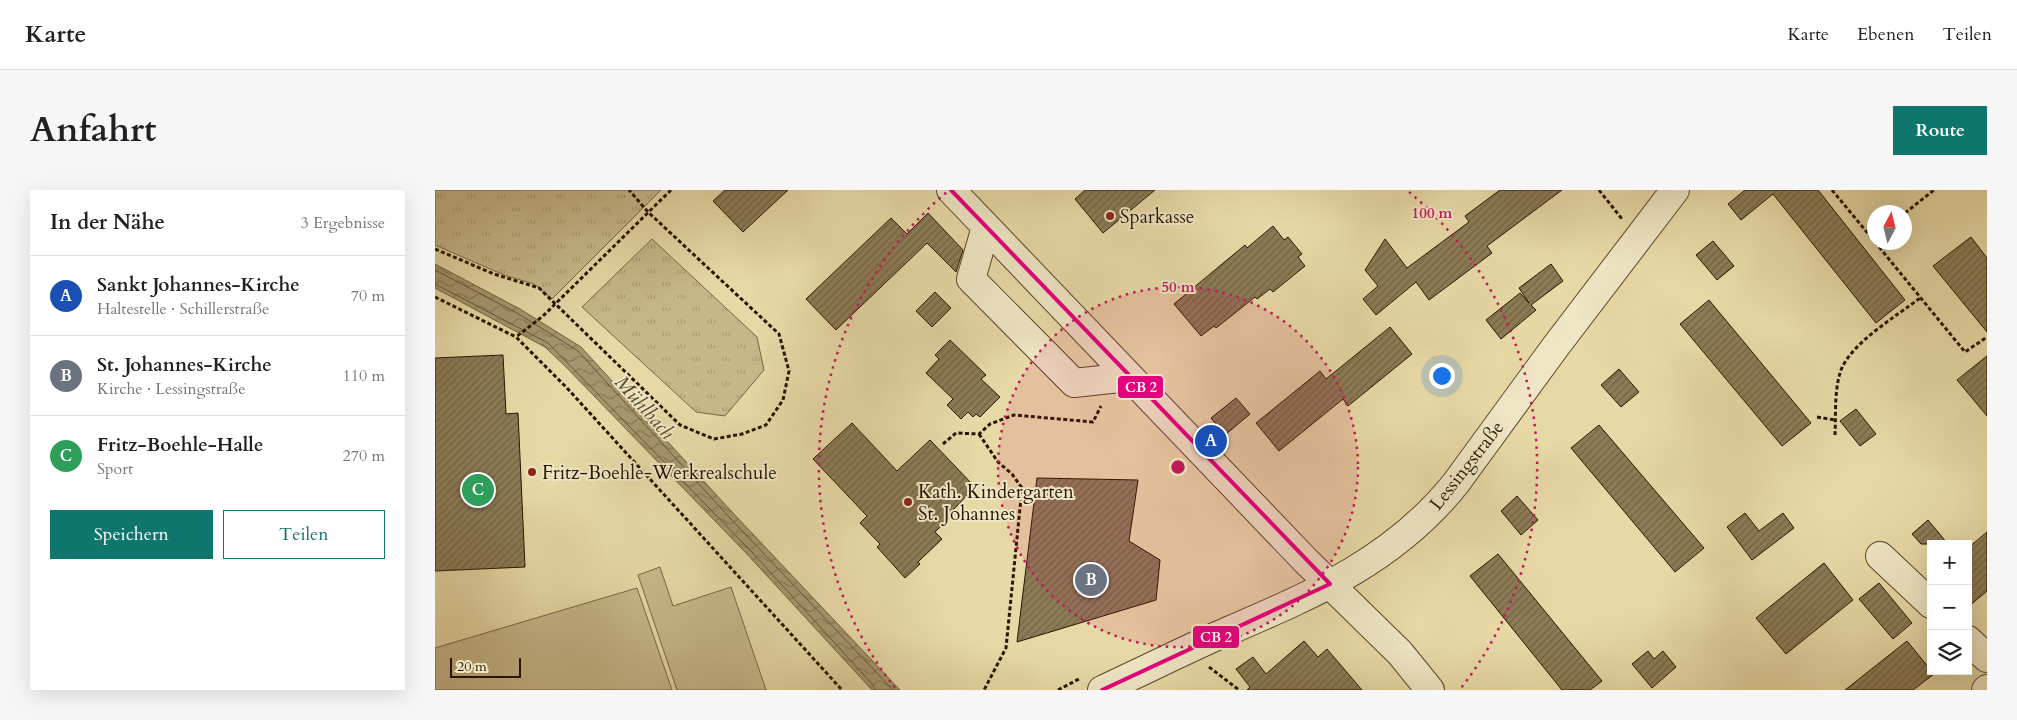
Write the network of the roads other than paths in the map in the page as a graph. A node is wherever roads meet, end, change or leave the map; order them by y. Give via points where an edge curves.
1 (951, 190) edge
2 (1675, 190) edge
3 (986, 227) junction
4 (1118, 378) junction
5 (1880, 556) dead end
6 (1330, 584) junction
7 (1927, 600) edge
8 (1972, 644) edge
9 (1987, 658) edge
10 (1102, 690) edge
11 (1430, 690) edge

1 - 3 street
2 - 6 street, Lessingstraße via 1445,497 1368,564
3 - 4 street
3 - 4 street via 971,279 1074,383
4 - 6 street
5 - 7 street
6 - 10 street, Lessingstraße
6 - 11 street via 1400,652
8 - 9 street

